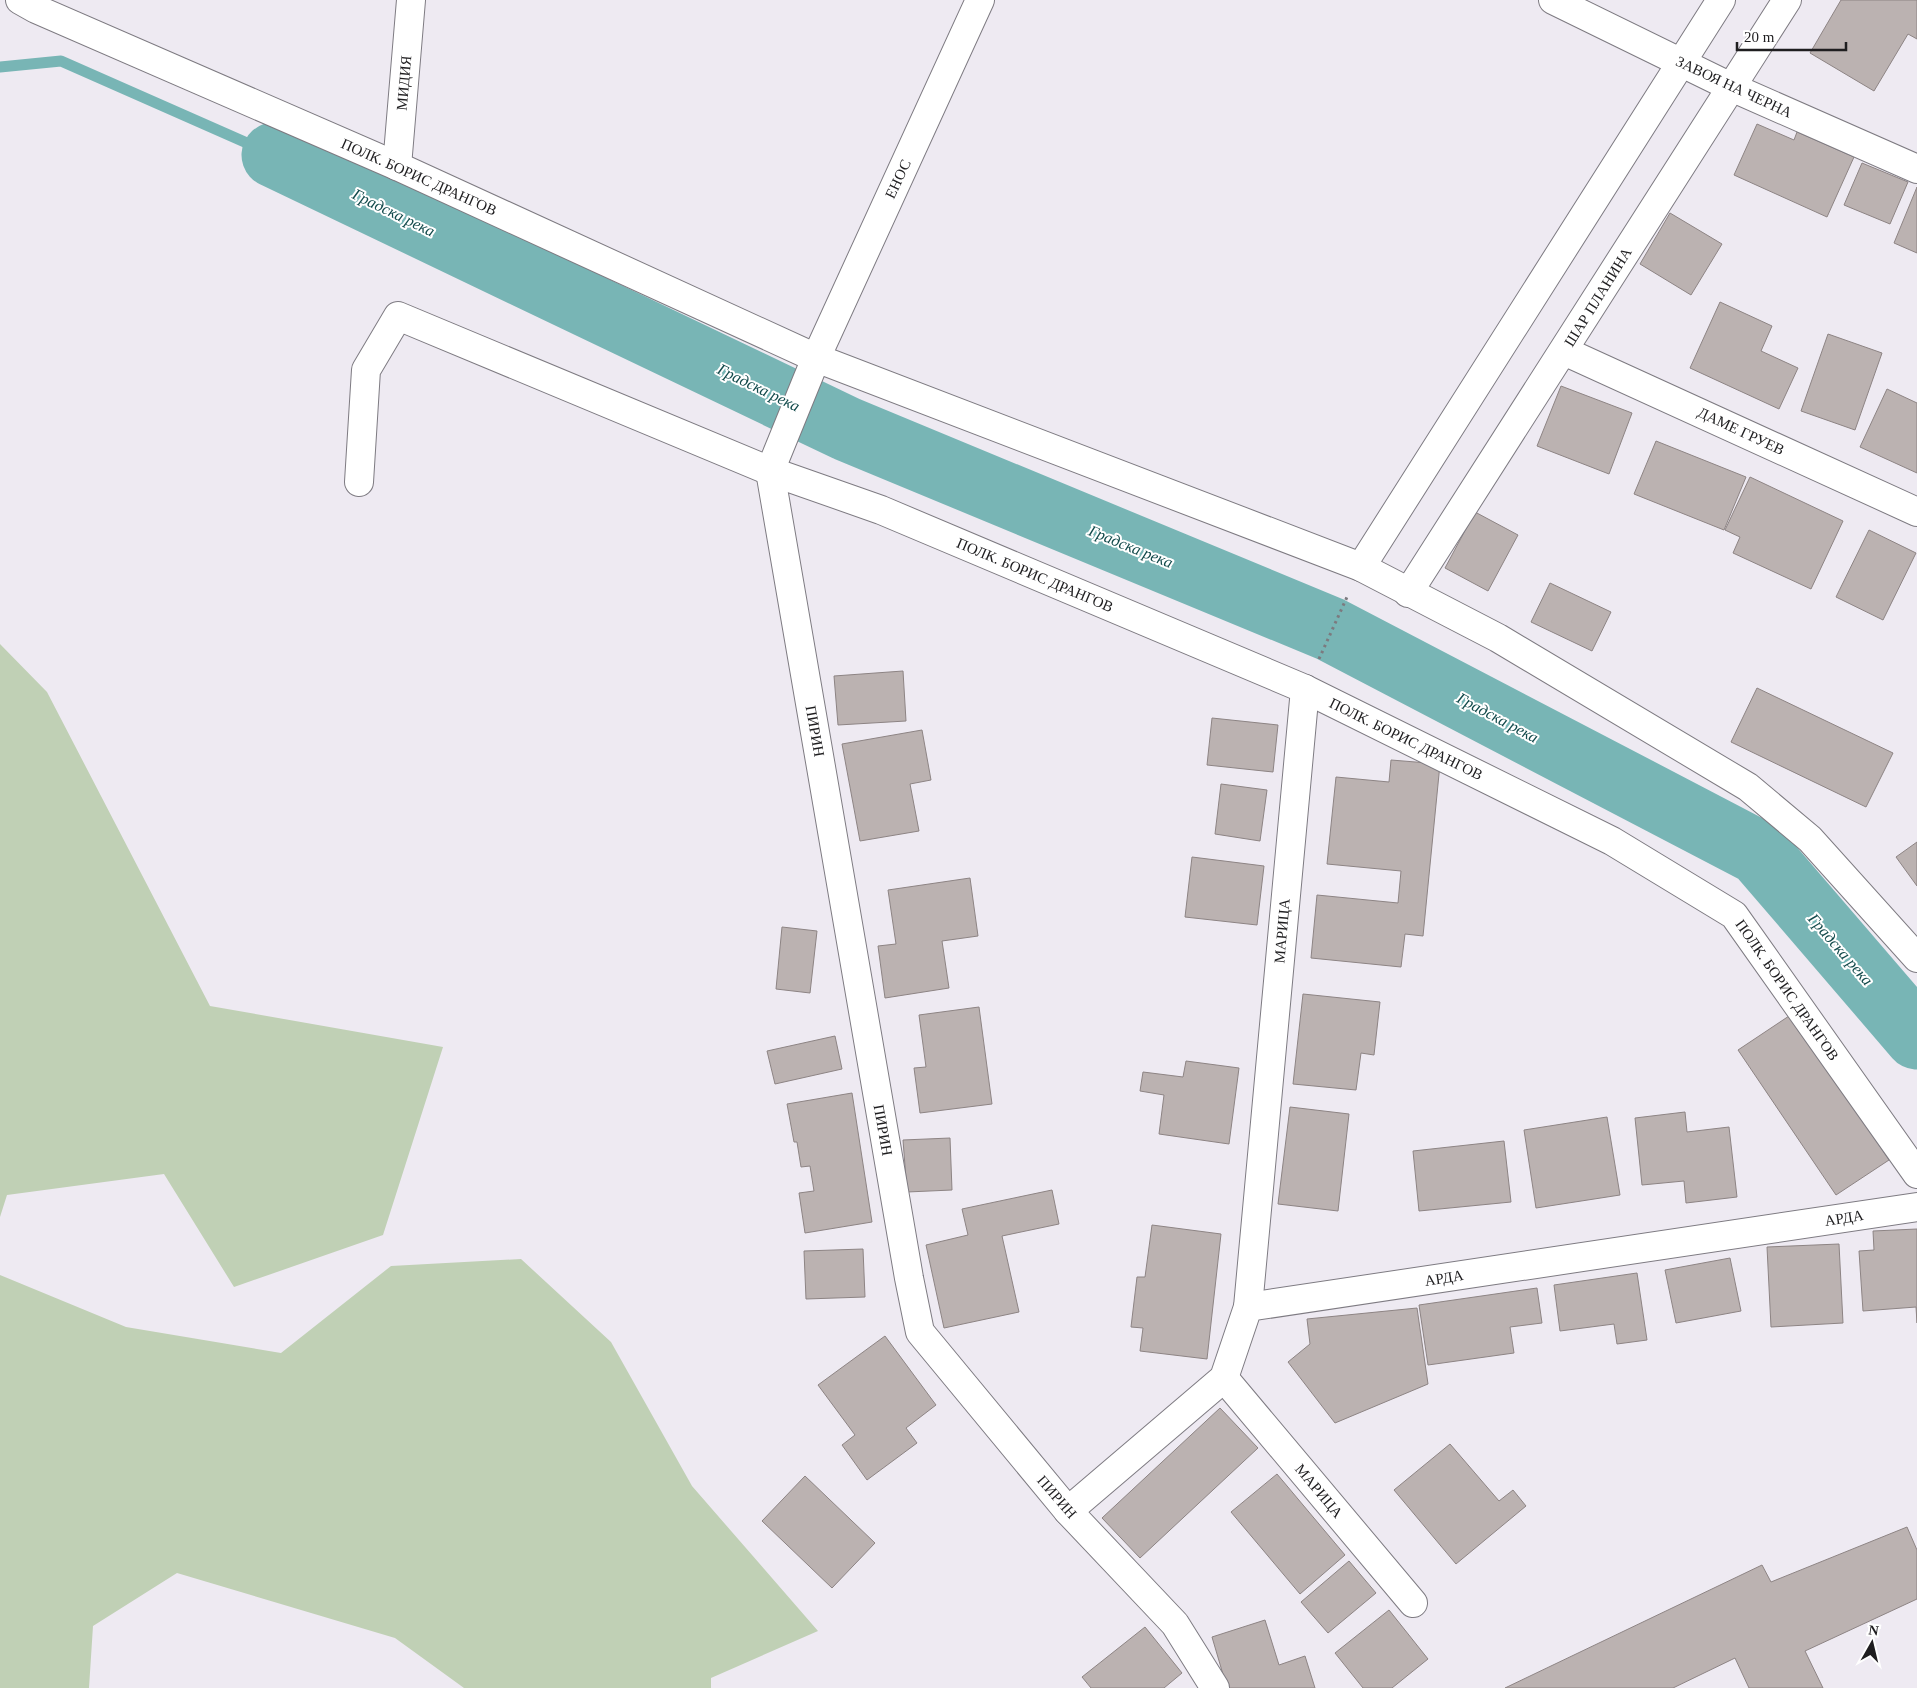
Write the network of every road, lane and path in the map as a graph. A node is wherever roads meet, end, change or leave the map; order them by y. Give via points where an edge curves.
1 (20, 0) edge
2 (411, 0) edge
3 (980, 0) edge
4 (1553, 0) edge
5 (1721, 0) edge
6 (1787, 0) edge
7 (1680, 63) junction
8 (1731, 87) junction
9 (397, 166) junction
10 (1917, 169) edge
11 (1564, 351) junction
12 (816, 358) junction
13 (770, 471) junction
14 (359, 482) dead end
15 (1917, 512) edge
16 (1361, 567) junction
17 (1408, 593) junction
18 (1305, 689) junction
19 (1917, 958) edge
20 (1917, 1174) edge
21 (1917, 1207) edge
22 (1248, 1307) junction
23 (1224, 1378) junction
24 (1068, 1512) junction
25 (1413, 1603) dead end
26 (1215, 1688) edge

1 - 9 street, ПОЛК. БОРИС ДРАНГОВ
2 - 9 street, МИДИЯ
3 - 12 street, ЕНОС
4 - 7 street, ЗАВОЯ НА ЧЕРНА
5 - 7 street
6 - 8 street, ШАР ПЛАНИНА
7 - 8 street, ЗАВОЯ НА ЧЕРНА
7 - 16 street
8 - 10 street, ЗАВОЯ НА ЧЕРНА
8 - 11 street, ШАР ПЛАНИНА
9 - 12 street, ПОЛК. БОРИС ДРАНГОВ
11 - 15 street, ДАМЕ ГРУЕВ
11 - 17 street, ШАР ПЛАНИНА
12 - 13 street
12 - 16 street, ПОЛК. БОРИС ДРАНГОВ
13 - 14 street, ПОЛК. БОРИС ДРАНГОВ via 398,316 366,370
13 - 18 street, ПОЛК. БОРИС ДРАНГОВ via 882,510
13 - 24 street, ПИРИН via 920,1332
16 - 17 street, ПОЛК. БОРИС ДРАНГОВ
16 - 18 path
17 - 19 street, ПОЛК. БОРИС ДРАНГОВ via 1498,638 1748,787 1810,839
18 - 20 street, ПОЛК. БОРИС ДРАНГОВ via 1612,841 1734,915
18 - 22 street, МАРИЦА
21 - 22 street, АРДА
22 - 23 street
23 - 24 street
23 - 25 street, МАРИЦА
24 - 26 street, ПИРИН via 1175,1624

